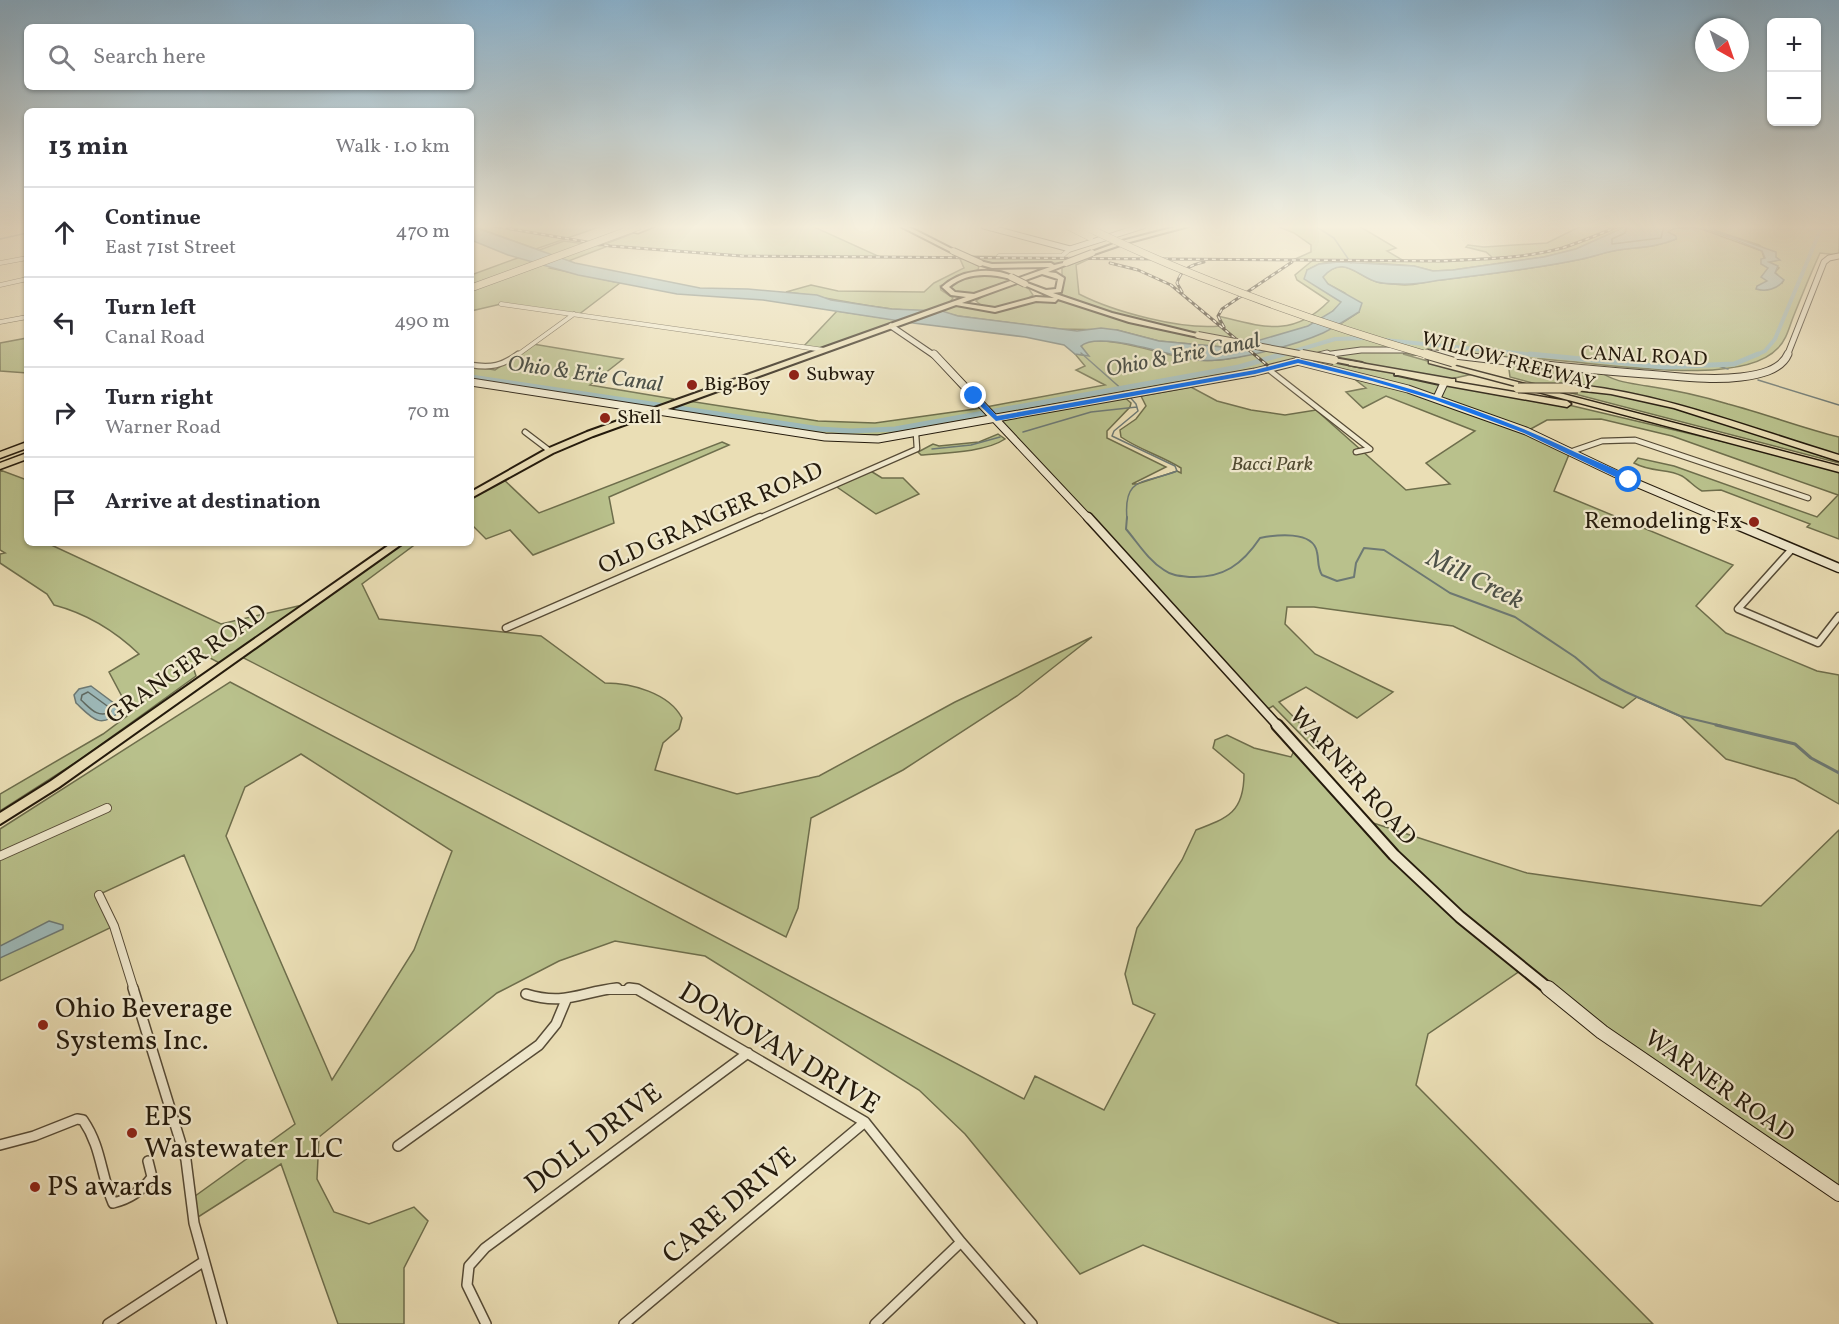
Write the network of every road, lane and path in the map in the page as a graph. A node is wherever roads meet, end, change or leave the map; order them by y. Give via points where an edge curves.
1 (942, 288) edge
2 (945, 288) edge
3 (997, 288) edge
4 (1035, 288) junction
5 (1059, 288) edge
6 (1063, 288) edge
7 (1210, 288) edge
8 (1220, 288) edge
9 (1814, 288) edge
10 (980, 294) junction
11 (1067, 302) junction
12 (501, 304) dead end
13 (946, 306) junction
14 (574, 314) junction
15 (24, 318) edge
16 (0, 322) edge
17 (891, 326) junction
18 (824, 350) junction
19 (1298, 361) junction
20 (1352, 363) junction
21 (474, 365) edge
22 (1268, 369) junction
23 (474, 382) edge
24 (1444, 383) junction
25 (1437, 398) junction
26 (658, 409) junction
27 (992, 415) junction
28 (525, 432) dead end
29 (916, 434) junction
30 (24, 440) edge
31 (24, 448) edge
32 (0, 449) edge
33 (550, 451) junction
34 (1356, 452) dead end
35 (1570, 452) junction
36 (0, 457) edge
37 (24, 457) edge
38 (1839, 458) edge
39 (1839, 463) edge
40 (0, 466) edge
41 (1839, 469) edge
42 (474, 493) edge
43 (1808, 498) dead end
44 (394, 546) edge
45 (1792, 549) junction
46 (1839, 568) edge
47 (1839, 616) edge
48 (506, 628) dead end
49 (107, 808) dead end
50 (0, 819) edge
51 (0, 856) edge
52 (99, 895) dead end
53 (526, 994) dead end
54 (566, 999) junction
55 (748, 1053) junction
56 (866, 1122) junction
57 (0, 1145) edge
58 (398, 1146) dead end
59 (148, 1161) dead end
60 (1839, 1194) edge
61 (961, 1242) junction
62 (203, 1262) junction
63 (108, 1324) edge
64 (222, 1324) edge
65 (486, 1324) edge
66 (624, 1324) edge
67 (875, 1324) edge
68 (1032, 1324) edge

1 - 13 main road via 953,298
2 - 10 main road via 958,295
3 - 10 main road
4 - 5 main road via 1048,292
4 - 10 main road via 1034,297 1000,309 976,304 973,299
4 - 11 main road
6 - 11 main road via 1062,297
7 - 41 highway, WILLOW FREEWAY, bridge via 1260,308 1432,361
8 - 39 highway, WILLOW FREEWAY, bridge via 1453,362
9 - 19 street, CANAL ROAD via 1786,359 1773,369 1751,375 1700,377 1554,368 1387,349 1337,352
10 - 13 main road
11 - 13 main road via 1036,299 995,310 969,304
11 - 20 main road, bridge via 1140,324
12 - 14 street
13 - 17 main road
14 - 18 street
14 - 21 street via 506,363
15 - 16 street
17 - 18 main road
17 - 27 street, WARNER ROAD via 934,354
18 - 26 main road
19 - 22 street, CANAL ROAD
19 - 25 street
20 - 24 main road
20 - 38 highway, bridge via 1488,387 1616,392
22 - 27 street, CANAL ROAD via 1143,393
22 - 34 street via 1370,449
23 - 26 street, CANAL ROAD
24 - 25 street
24 - 41 highway via 1556,402
25 - 35 street
26 - 29 street, CANAL ROAD via 825,437 878,439
26 - 33 main road
27 - 29 street, CANAL ROAD
27 - 60 street, WARNER ROAD via 1394,855 1460,917 1602,1032
28 - 33 street
29 - 48 street, OLD GRANGER ROAD via 917,449
30 - 32 highway
31 - 36 highway
33 - 42 main road
35 - 43 street via 1596,440 1635,440
35 - 45 street
37 - 40 highway
44 - 50 main road, GRANGER ROAD
45 - 46 street
45 - 47 street via 1738,609 1818,644
49 - 51 street
52 - 62 street via 114,926 186,1160
53 - 54 street, DONOVAN DRIVE via 540,999
54 - 55 street, DONOVAN DRIVE via 620,987 637,990
54 - 58 street via 556,1024 539,1045
55 - 56 street, DONOVAN DRIVE
55 - 65 street, DOLL DRIVE via 485,1248 469,1266 467,1285
56 - 61 street, DONOVAN DRIVE
56 - 66 street, CARE DRIVE
57 - 59 street via 83,1120 95,1138 113,1203 144,1188 152,1177
61 - 67 street
61 - 68 street, DONOVAN DRIVE
62 - 63 street
62 - 64 street

